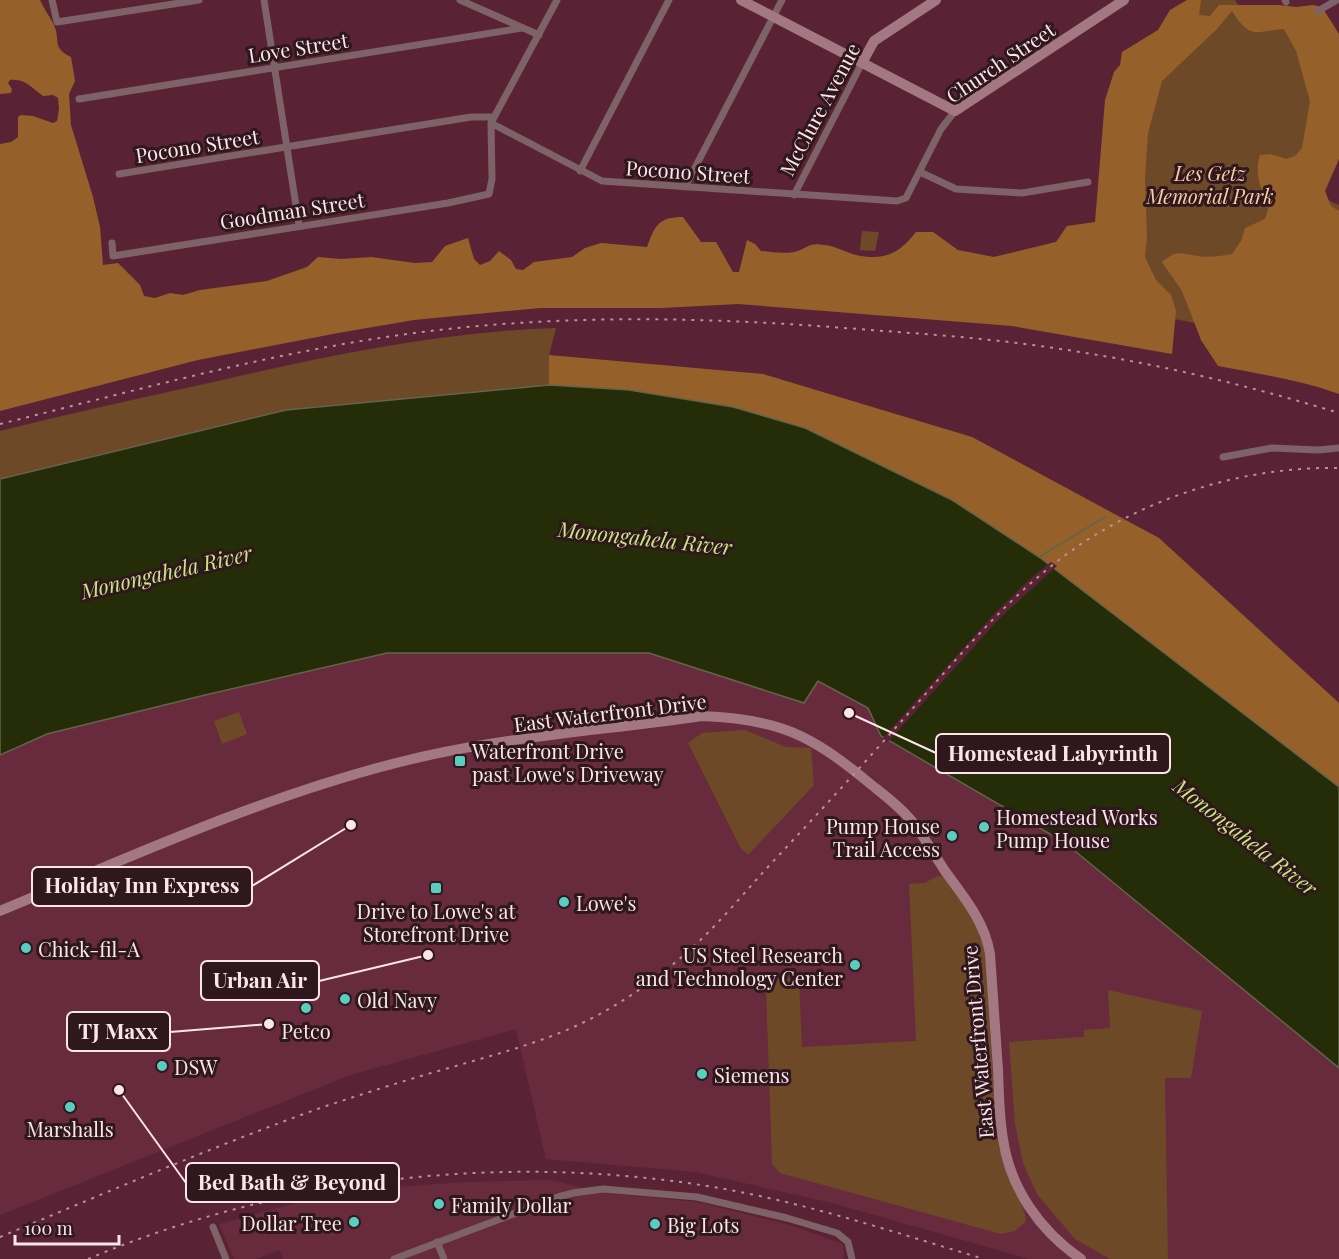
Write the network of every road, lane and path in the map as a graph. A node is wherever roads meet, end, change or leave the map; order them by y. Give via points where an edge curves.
1 (52, 0) edge
2 (199, 0) edge
3 (264, 0) edge
4 (460, 0) edge
5 (557, 0) edge
6 (669, 0) edge
7 (741, 0) edge
8 (782, 0) edge
9 (936, 0) edge
10 (1124, 0) edge
11 (1337, 0) edge
12 (1318, 11) dead end
13 (773, 17) junction
14 (522, 28) junction
15 (539, 35) junction
16 (862, 63) junction
17 (274, 68) junction
18 (79, 99) dead end
19 (955, 111) junction
20 (493, 120) junction
21 (287, 146) junction
22 (580, 171) junction
23 (920, 172) junction
24 (119, 174) dead end
25 (1088, 182) dead end
26 (685, 187) junction
27 (794, 195) junction
28 (897, 201) joint
29 (299, 225) junction
30 (112, 243) dead end
31 (1339, 448) edge
32 (1223, 457) dead end
33 (0, 912) edge
34 (213, 1227) dead end
35 (437, 1242) junction
36 (226, 1259) edge
37 (394, 1259) edge
38 (444, 1259) edge
39 (852, 1259) edge
40 (1081, 1259) edge

1 - 2 street via 57,22
3 - 17 street
4 - 14 street
5 - 15 street
6 - 22 street
7 - 13 street
8 - 13 street
9 - 16 street, McClure Avenue via 874,41
10 - 19 street, Church Street
11 - 12 street
13 - 16 street
13 - 26 street
14 - 15 street
14 - 17 street, Love Street
15 - 20 street
16 - 19 street
16 - 27 street, McClure Avenue
17 - 18 street, Love Street
17 - 21 street
19 - 23 street, Church Street via 941,129
20 - 21 street, Pocono Street via 471,117
20 - 22 street, Pocono Street
20 - 29 street, Goodman Street via 489,194
21 - 24 street, Pocono Street
21 - 29 street
22 - 26 street, Pocono Street via 610,183
23 - 25 street via 956,189 1022,193
23 - 28 street, Church Street via 906,198
26 - 27 street, Pocono Street
27 - 28 street, Pocono Street
29 - 30 street, Goodman Street via 112,256
31 - 32 street via 1272,448
33 - 40 street, East Waterfront Drive via 259,805 397,763 491,744 702,716 733,717 778,726 819,744 888,798 914,825 974,912 990,954 1000,1123 1009,1165 1022,1195 1049,1233
34 - 36 street
35 - 37 street
35 - 38 street
35 - 39 street via 573,1192 603,1189 697,1197 786,1218 837,1233 848,1242

